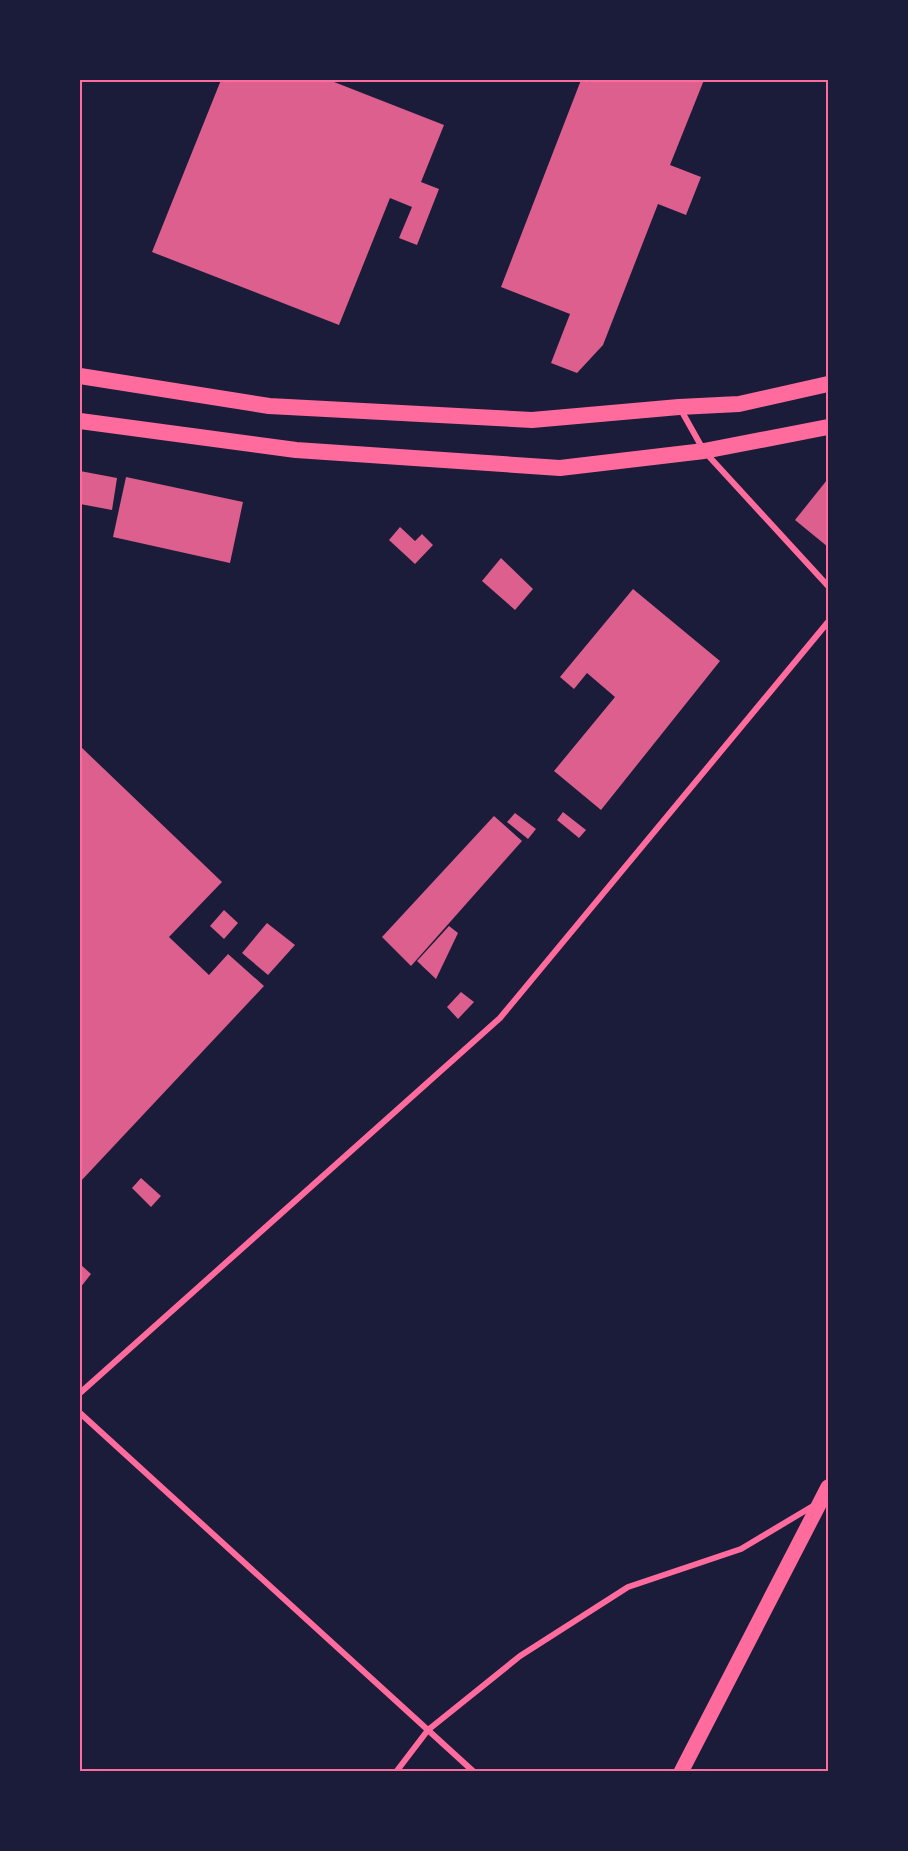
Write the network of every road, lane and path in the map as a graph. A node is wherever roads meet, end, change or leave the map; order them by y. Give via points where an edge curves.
1 (80, 376) edge
2 (828, 384) edge
3 (679, 406) junction
4 (80, 421) edge
5 (828, 427) edge
6 (704, 451) junction
7 (828, 586) edge
8 (828, 622) edge
9 (80, 1393) edge
10 (80, 1413) edge
11 (828, 1487) edge
12 (824, 1500) edge
13 (428, 1730) junction
14 (396, 1772) edge
15 (474, 1772) edge
16 (681, 1772) edge

1 - 3 highway via 269,406 532,420
2 - 3 highway via 739,404
3 - 6 street
4 - 6 highway via 296,450 560,468
5 - 6 highway
6 - 7 street
8 - 9 street via 500,1018
10 - 13 street
11 - 12 main road
12 - 13 street via 741,1549 628,1587 520,1656
12 - 16 main road
13 - 14 street
13 - 15 street

